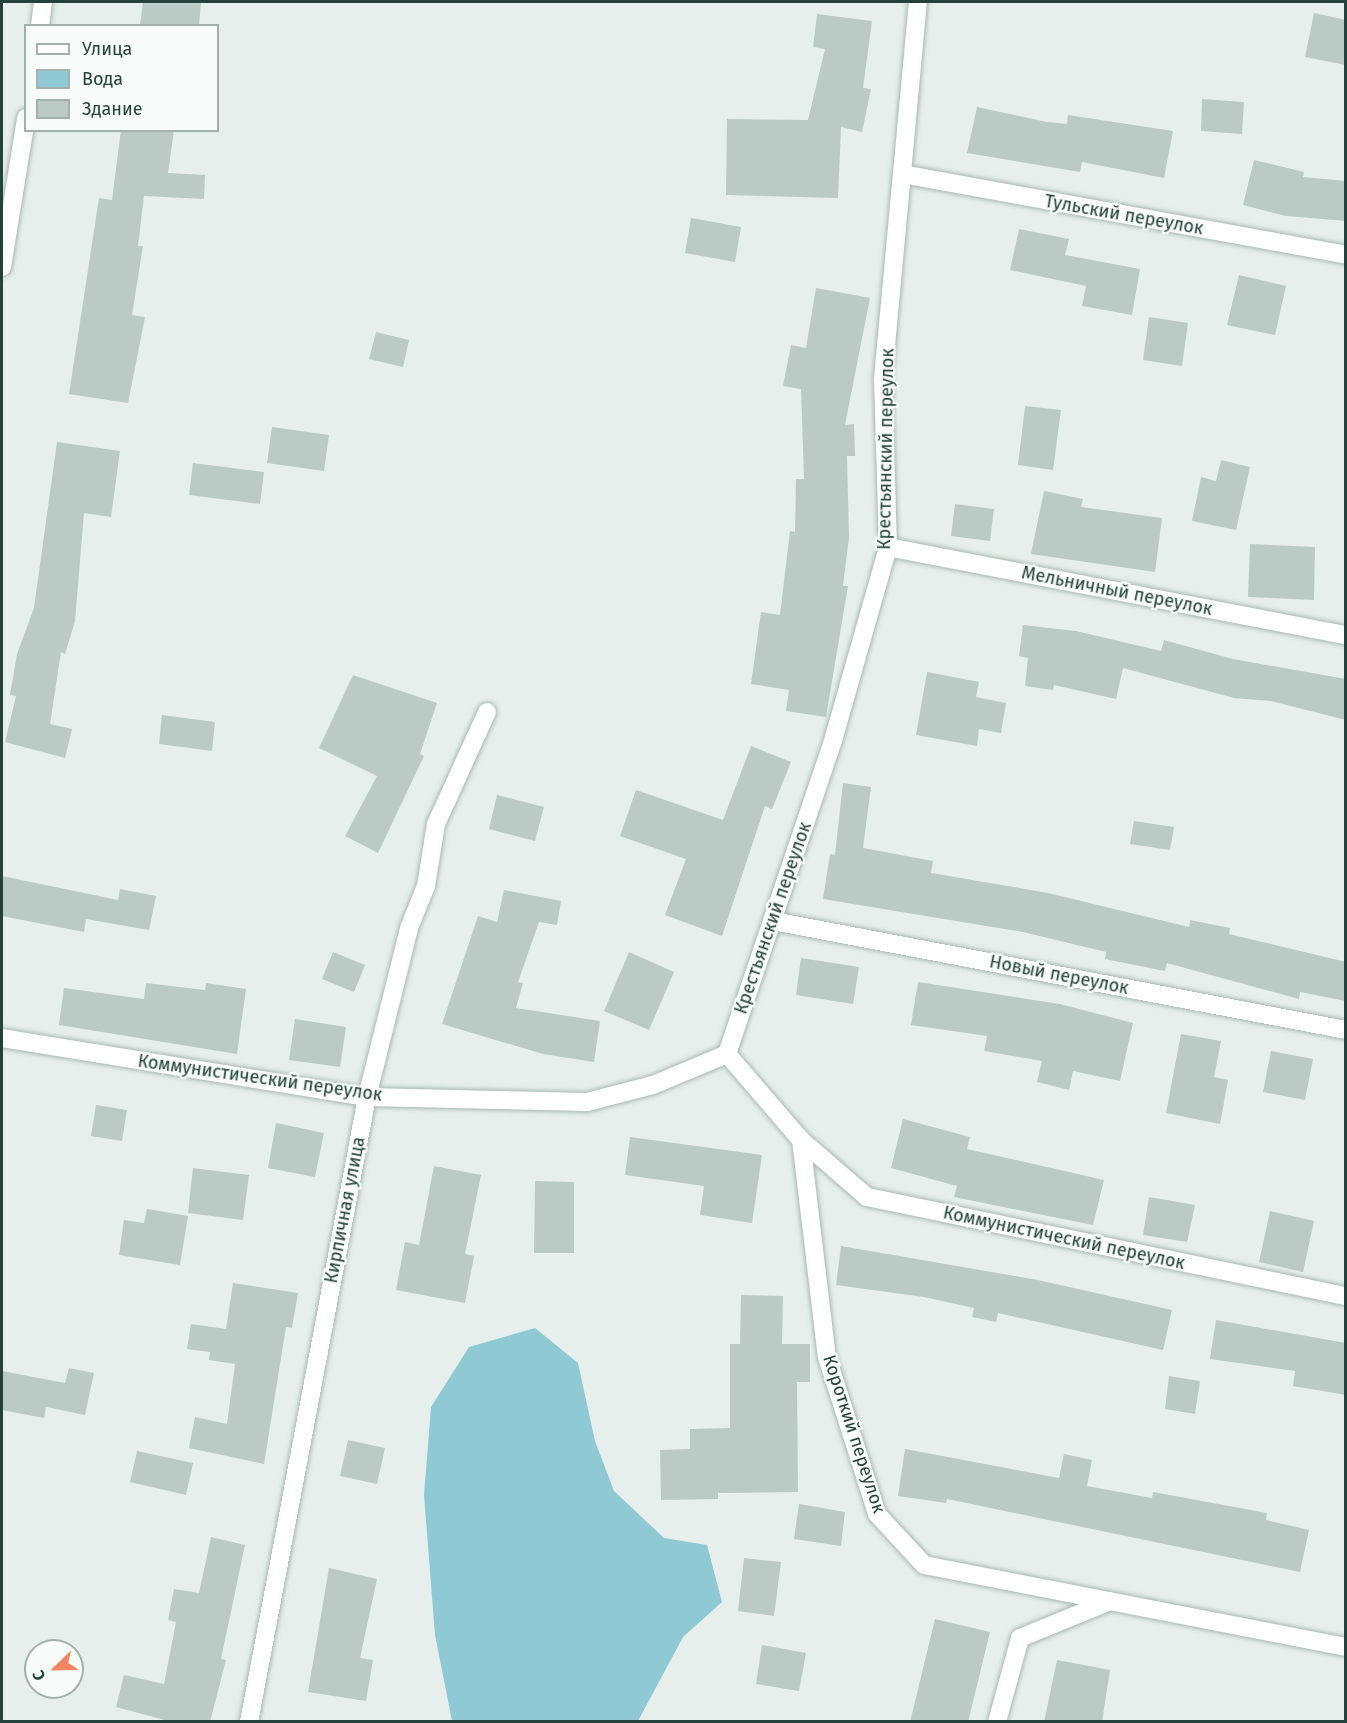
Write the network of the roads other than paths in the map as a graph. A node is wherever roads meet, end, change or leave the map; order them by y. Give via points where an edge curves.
1 (43, 2) edge
2 (918, 2) edge
3 (40, 24) edge
4 (24, 128) edge
5 (902, 174) junction
6 (5, 223) edge
7 (1346, 255) edge
8 (2, 267) edge
9 (888, 547) junction
10 (1346, 635) edge
11 (487, 712) dead end
12 (773, 921) junction
13 (1346, 1030) edge
14 (2, 1038) edge
15 (727, 1054) junction
16 (367, 1097) junction
17 (801, 1140) junction
18 (1346, 1296) edge
19 (1110, 1601) junction
20 (1346, 1647) edge
21 (249, 1722) edge
22 (997, 1722) edge

1 - 3 street
2 - 5 street, Крестьянский переулок
4 - 6 street
5 - 7 street, Тульский переулок
5 - 9 street, Крестьянский переулок via 883,378
6 - 8 street
9 - 10 street, Мельничный переулок
9 - 12 street, Крестьянский переулок via 834,737
11 - 16 street, Кирпичная улица via 436,824 426,886 409,928
12 - 13 street, Новый переулок
12 - 15 street, Крестьянский переулок
14 - 16 street, Коммунистический переулок
15 - 16 street, Коммунистический переулок via 653,1085 587,1102
15 - 17 street
16 - 21 street, Кирпичная улица
17 - 18 street, Коммунистический переулок via 867,1197
17 - 19 street, Короткий переулок via 827,1357 877,1514 924,1565
19 - 20 street, Короткий переулок
19 - 22 street via 1020,1638

